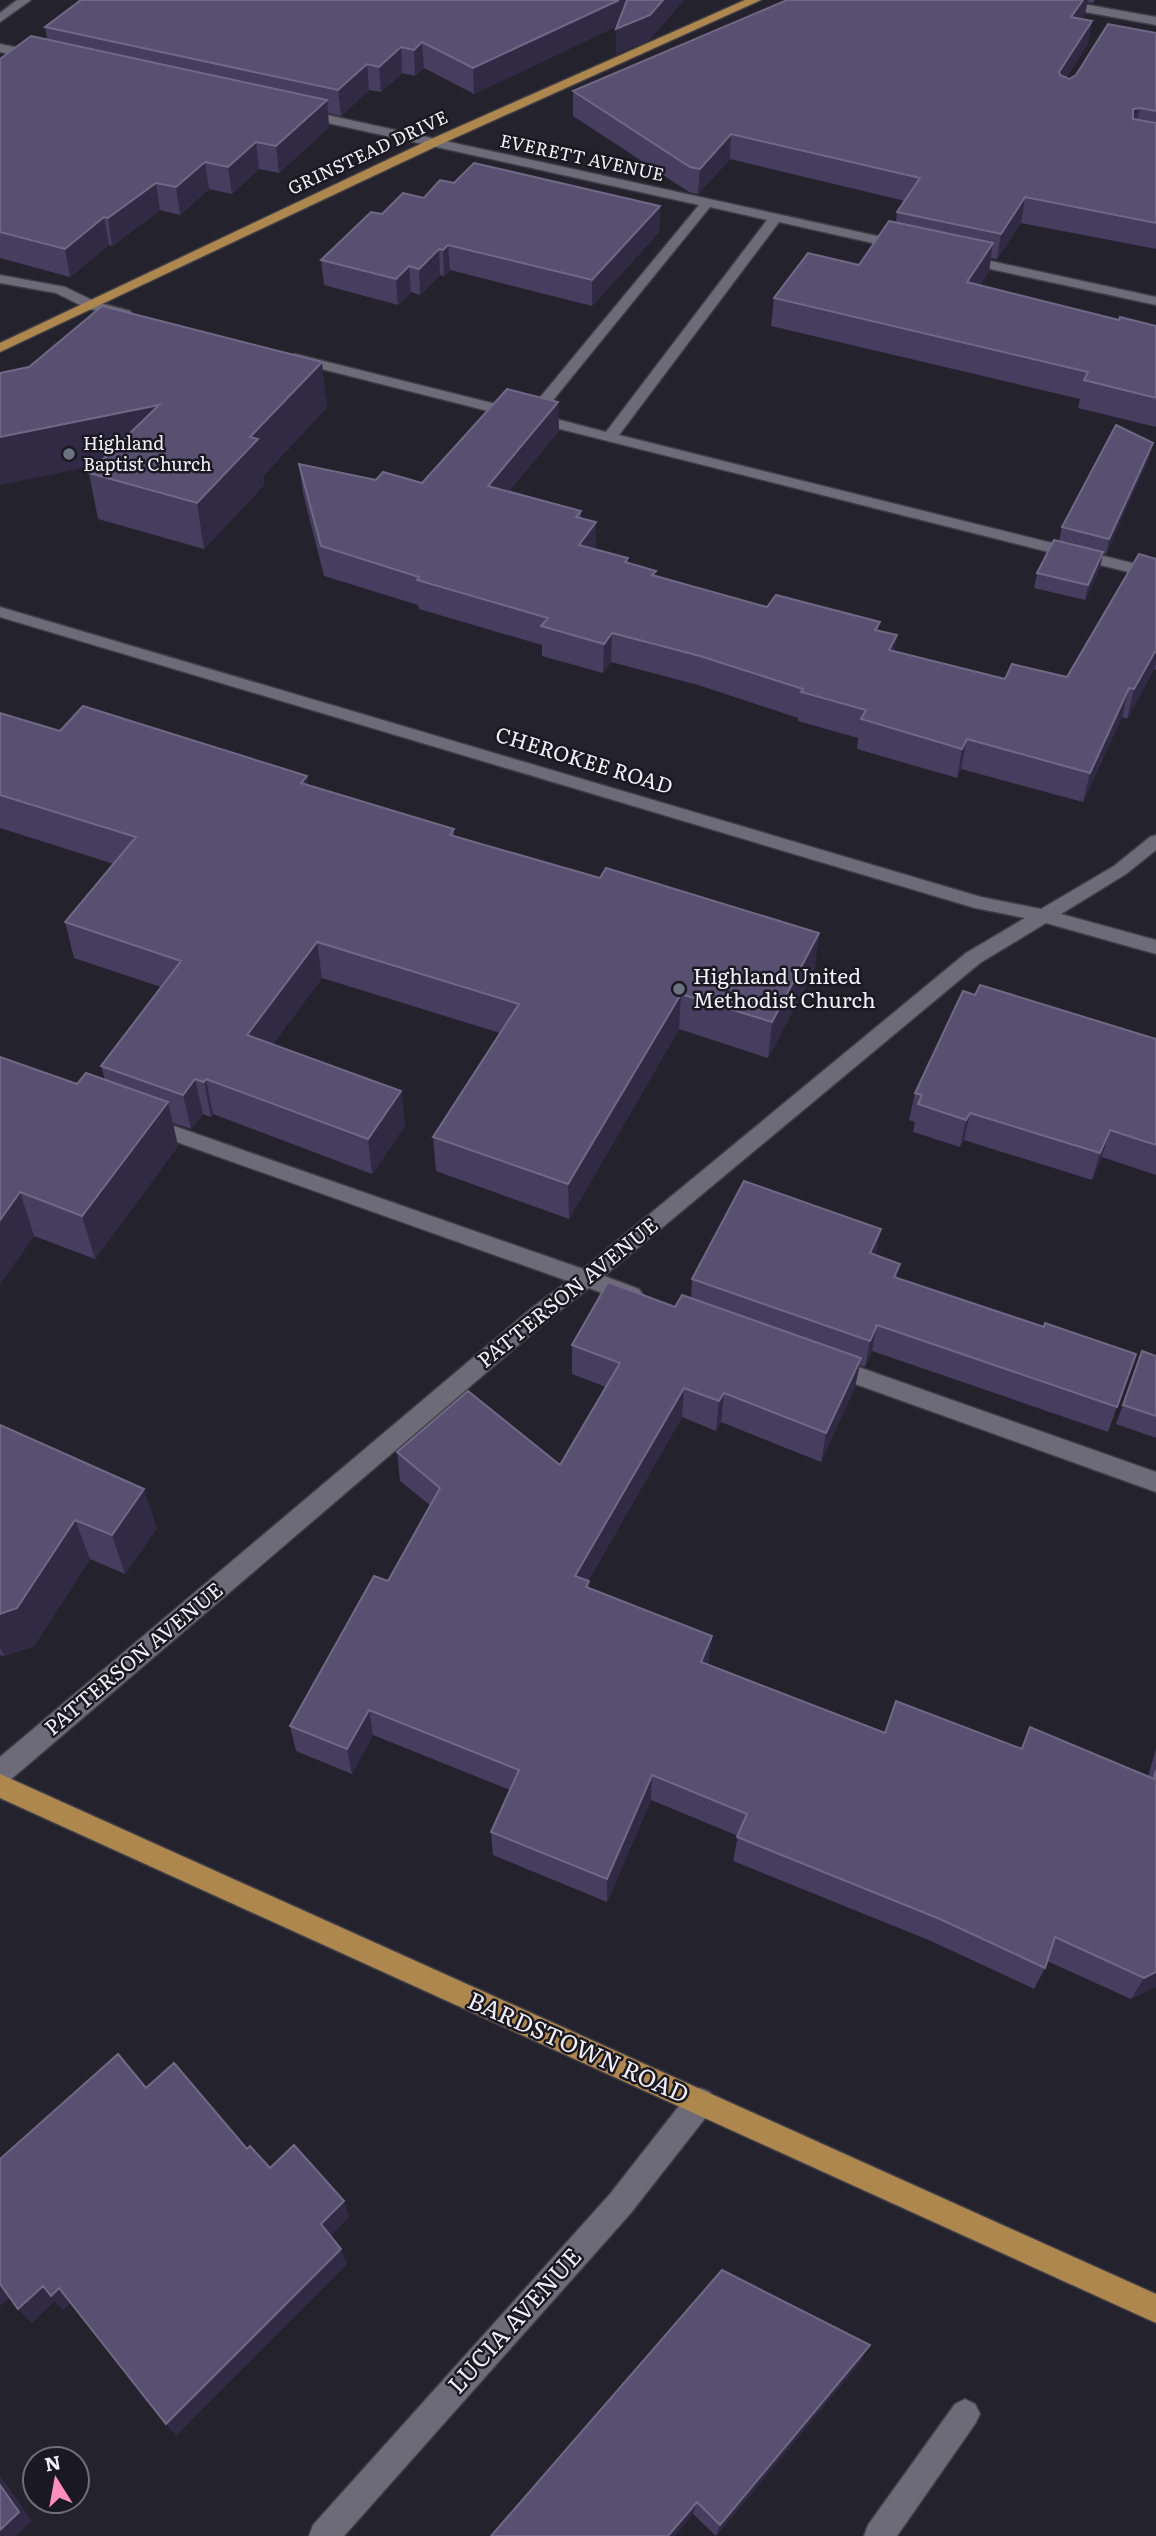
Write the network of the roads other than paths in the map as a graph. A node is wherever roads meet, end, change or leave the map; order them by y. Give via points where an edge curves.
1 (25, 0) edge
2 (755, 0) edge
3 (1042, 0) edge
4 (1156, 8) edge
5 (1116, 14) junction
6 (0, 18) edge
7 (1152, 20) edge
8 (1108, 28) edge
9 (0, 48) edge
10 (53, 59) edge
11 (292, 111) edge
12 (433, 143) junction
13 (707, 203) junction
14 (775, 218) junction
15 (924, 251) edge
16 (952, 257) edge
17 (0, 279) edge
18 (1156, 301) edge
19 (91, 305) junction
20 (137, 317) edge
21 (0, 348) edge
22 (281, 354) edge
23 (531, 418) junction
24 (609, 438) junction
25 (1156, 574) edge
26 (0, 612) edge
27 (1156, 841) edge
28 (1045, 916) junction
29 (1156, 947) edge
30 (130, 1118) edge
31 (586, 1279) junction
32 (651, 1302) edge
33 (806, 1357) edge
34 (1156, 1482) edge
35 (0, 1773) edge
36 (0, 1786) edge
37 (700, 2102) junction
38 (1156, 2309) edge
39 (965, 2414) dead end
40 (324, 2536) edge
41 (879, 2536) edge

1 - 6 street
2 - 12 main road, GRINSTEAD DRIVE
3 - 5 street
4 - 7 street
5 - 7 street
5 - 8 street
9 - 10 street
11 - 12 street, EVERETT AVENUE
12 - 13 street, EVERETT AVENUE
12 - 19 main road, GRINSTEAD DRIVE
13 - 14 street, EVERETT AVENUE
13 - 23 street
14 - 15 street, EVERETT AVENUE
14 - 24 street
16 - 18 street
17 - 19 street via 61,290
19 - 20 street
19 - 21 main road, GRINSTEAD DRIVE
22 - 23 street
23 - 24 street
24 - 25 street
26 - 28 street, CHEROKEE ROAD via 981,903
27 - 28 street, PATTERSON AVENUE via 1120,870
28 - 29 street, CHEROKEE ROAD
28 - 31 street, PATTERSON AVENUE via 973,958
30 - 31 street
31 - 32 street
31 - 35 street, PATTERSON AVENUE
33 - 34 street
36 - 37 main road, BARDSTOWN ROAD
37 - 38 main road, BARDSTOWN ROAD
37 - 40 street, LUCIA AVENUE via 620,2204
39 - 41 street

